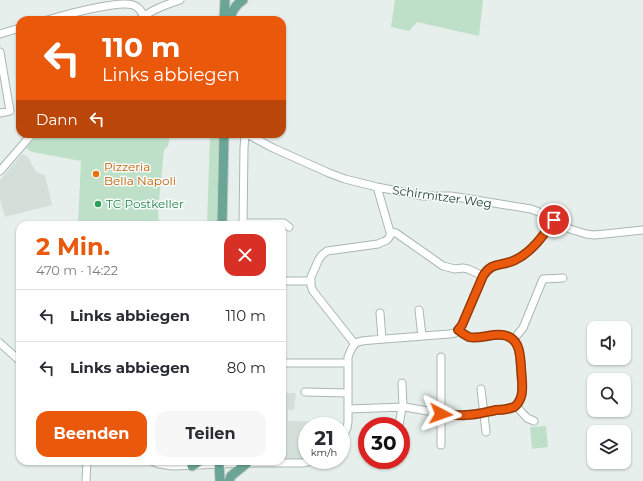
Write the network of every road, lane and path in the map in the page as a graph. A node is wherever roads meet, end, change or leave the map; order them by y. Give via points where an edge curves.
1 (180, 0) edge
2 (225, 0) edge
3 (243, 0) edge
4 (63, 16) edge
5 (141, 16) edge
6 (146, 16) edge
7 (224, 16) edge
8 (231, 16) edge
9 (16, 29) edge
10 (0, 34) edge
11 (0, 52) edge
12 (0, 113) edge
13 (29, 138) edge
14 (224, 138) edge
15 (245, 138) edge
16 (254, 138) edge
17 (0, 171) edge
18 (377, 187) junction
19 (554, 220) junction
20 (222, 221) edge
21 (243, 221) edge
22 (286, 225) edge
23 (289, 227) dead end
24 (643, 230) edge
25 (390, 232) junction
26 (483, 276) junction
27 (562, 278) dead end
28 (286, 281) edge
29 (310, 281) junction
30 (419, 310) dead end
31 (380, 313) dead end
32 (458, 330) junction
33 (422, 336) junction
34 (382, 339) junction
35 (513, 340) junction
36 (0, 343) edge
37 (354, 343) junction
38 (16, 357) edge
39 (442, 357) dead end
40 (286, 363) edge
41 (348, 363) junction
42 (402, 383) dead end
43 (481, 389) dead end
44 (305, 392) dead end
45 (348, 393) junction
46 (516, 406) junction
47 (402, 407) junction
48 (348, 409) junction
49 (484, 412) junction
50 (441, 414) junction
51 (348, 417) edge
52 (400, 417) edge
53 (534, 421) dead end
54 (486, 432) dead end
55 (441, 445) dead end
56 (286, 464) edge
57 (298, 464) edge
58 (87, 465) edge
59 (166, 465) edge
60 (201, 465) edge
61 (219, 465) edge
62 (245, 465) edge
63 (192, 466) joint
64 (86, 481) edge
65 (220, 481) edge
66 (228, 481) edge

1 - 6 street
2 - 7 main road
3 - 8 main road via 235,7
4 - 5 street via 100,7 128,4 138,7
9 - 10 street
11 - 12 street via 10,111
13 - 17 street
14 - 20 main road
15 - 21 street
16 - 18 street, Schirmitzer Weg via 329,173
18 - 19 street, Schirmitzer Weg via 423,196 451,196 517,206 531,209
18 - 25 street
19 - 24 street, Schirmitzer Weg via 570,229 594,235
19 - 26 street via 542,238 529,250 516,260 490,267
22 - 23 street
25 - 26 street via 396,233 443,266 468,269
25 - 29 street via 387,240 378,244 327,251 319,259
26 - 32 street
27 - 35 street via 543,279 523,328
28 - 29 street
29 - 37 street via 313,291
30 - 33 street
31 - 34 street
32 - 33 street via 455,333
32 - 35 street via 471,337 500,335
33 - 34 street
34 - 37 street
35 - 46 street via 519,349 521,364 522,396
36 - 38 street
37 - 41 street
39 - 50 street
40 - 41 street
41 - 45 street
42 - 47 street
43 - 49 street
44 - 45 street
45 - 48 street
46 - 49 street
46 - 53 street via 527,418
47 - 48 street
47 - 50 street
47 - 52 street
48 - 51 street
49 - 50 street via 466,415
49 - 54 street
50 - 55 street
56 - 57 street
58 - 64 street
59 - 63 street
60 - 63 street
61 - 65 main road
62 - 66 main road

